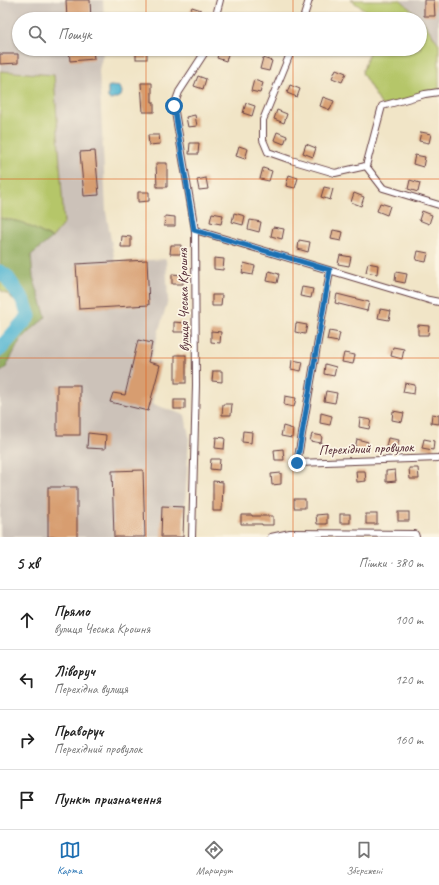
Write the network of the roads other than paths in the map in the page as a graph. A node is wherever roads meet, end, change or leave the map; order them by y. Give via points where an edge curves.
1 (220, 0) edge
2 (309, 0) edge
3 (217, 12) edge
4 (306, 12) edge
5 (202, 56) edge
6 (289, 56) edge
7 (439, 92) edge
8 (366, 166) junction
9 (439, 205) edge
10 (194, 230) junction
11 (330, 270) junction
12 (439, 302) edge
13 (439, 458) edge
14 (192, 537) edge
15 (271, 537) edge
16 (416, 537) edge

1 - 3 street
2 - 4 street
5 - 10 street, вулиця Чеська Крошня via 179,92 174,106
6 - 8 street via 263,120 263,140 268,152 334,173
7 - 8 street via 382,106
8 - 9 street via 382,188
10 - 11 street
10 - 14 street, вулиця Чеська Крошня via 196,385
11 - 12 street
11 - 13 street, Перехідний провулок via 297,463
15 - 16 street via 290,533 415,534

